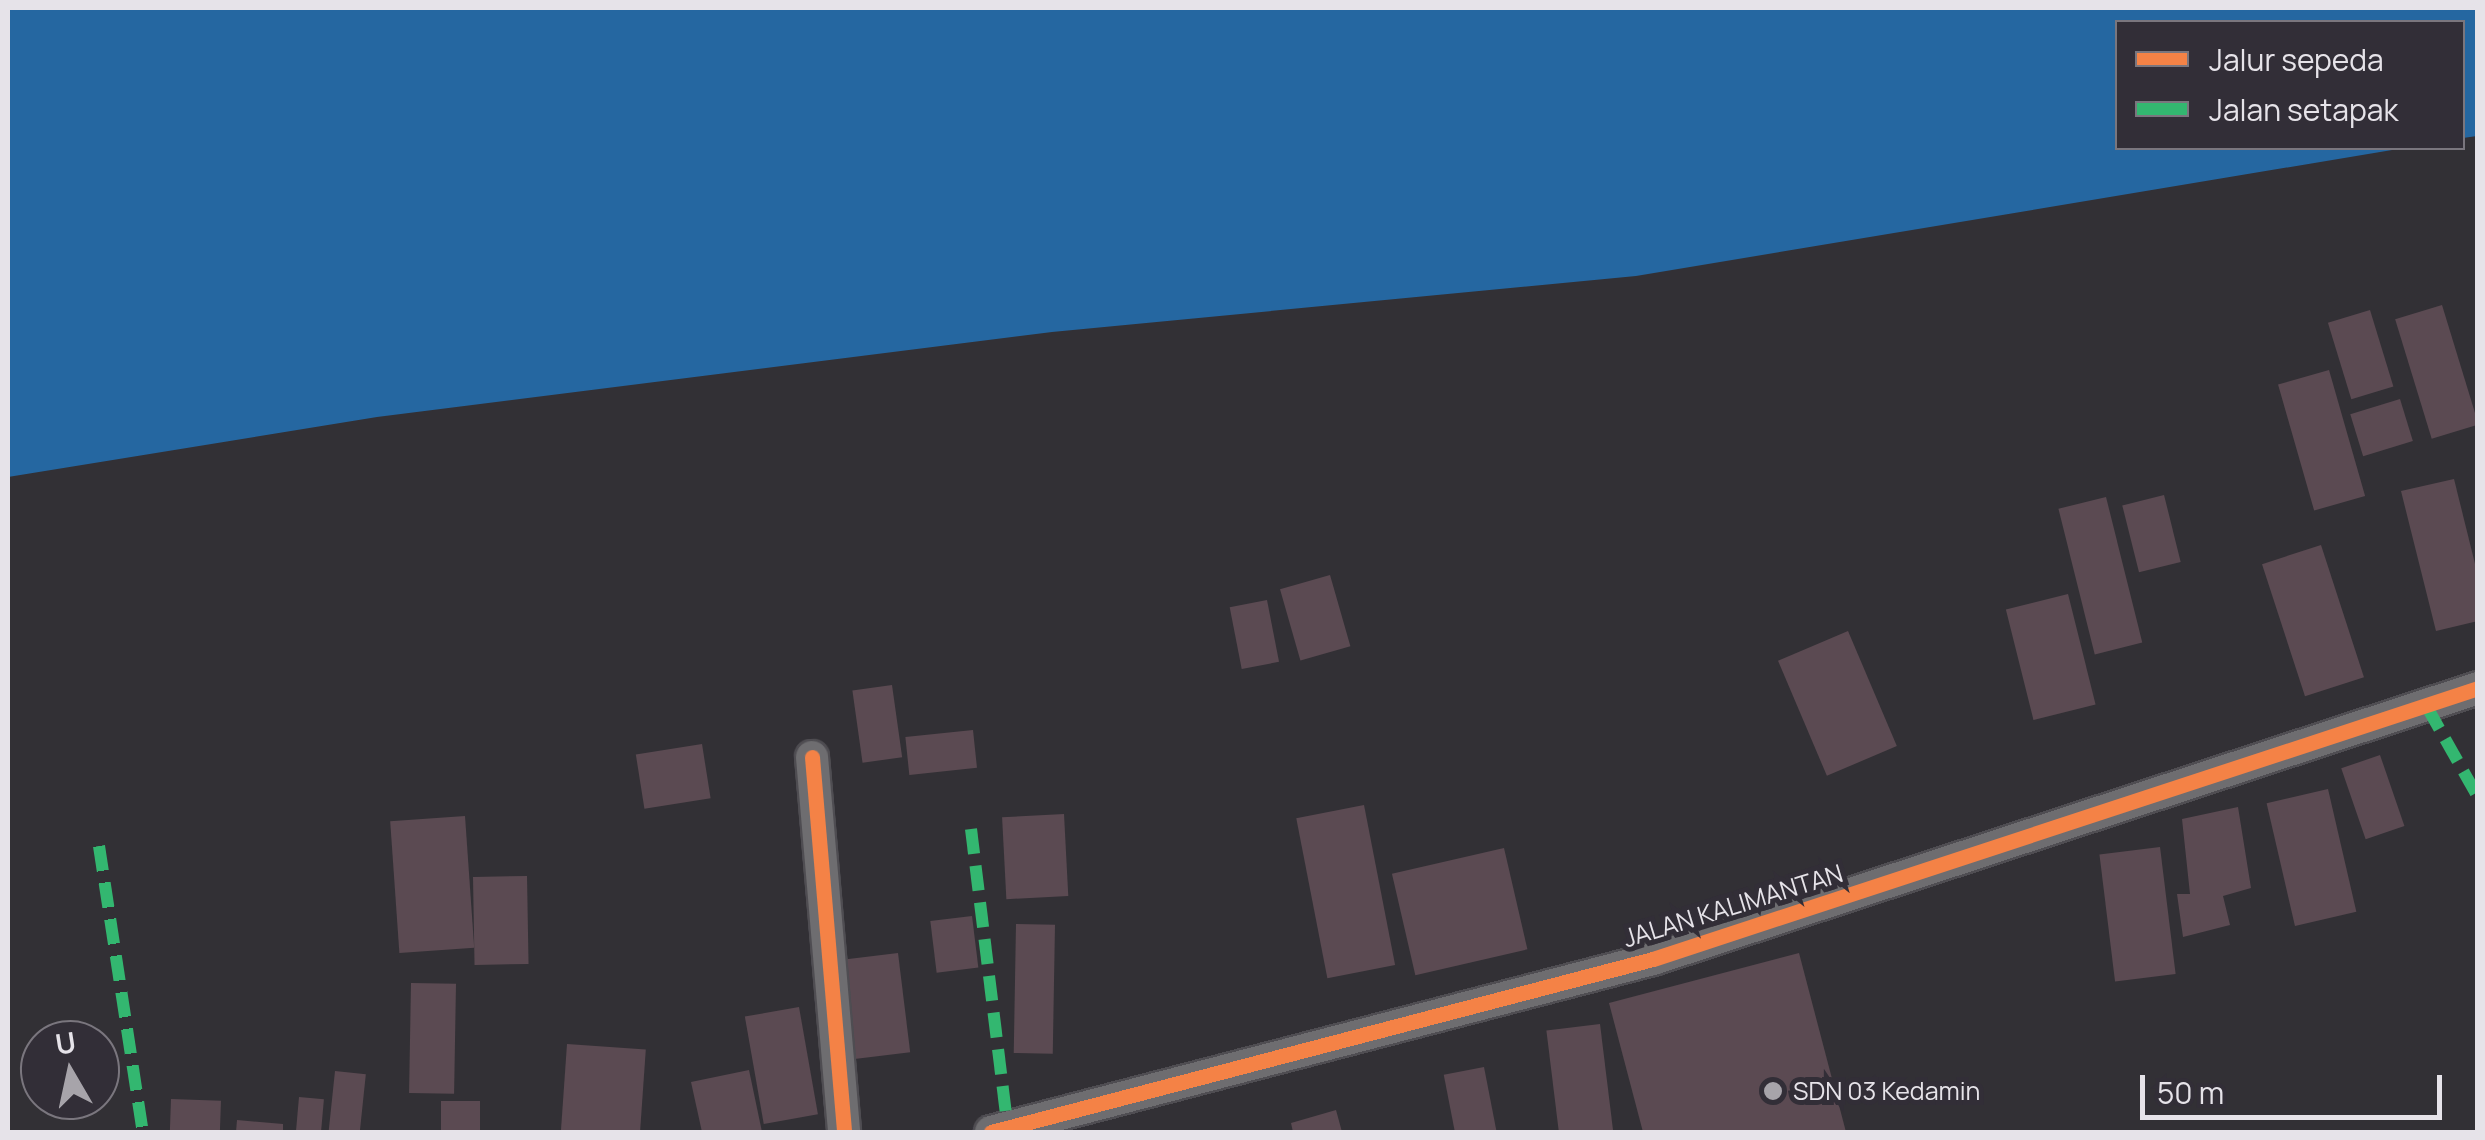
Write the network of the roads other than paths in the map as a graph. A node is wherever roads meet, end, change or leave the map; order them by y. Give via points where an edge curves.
1 (2478, 688) edge
2 (812, 757) dead end
3 (844, 1132) edge
4 (992, 1132) edge

1 - 4 street, JALAN KALIMANTAN via 1653,959
2 - 3 street

